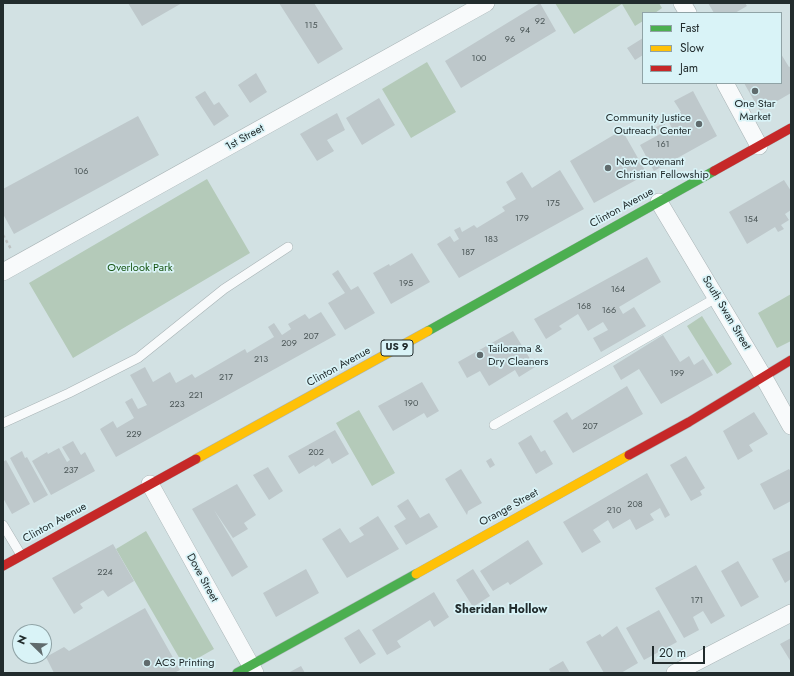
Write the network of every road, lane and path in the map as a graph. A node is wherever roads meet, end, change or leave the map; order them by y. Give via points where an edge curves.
1 (486, 3) edge
2 (682, 3) edge
3 (687, 12) edge
4 (726, 84) edge
5 (791, 128) edge
6 (759, 146) junction
7 (659, 202) junction
8 (288, 247) dead end
9 (3, 272) edge
10 (716, 298) junction
11 (791, 360) edge
12 (763, 376) junction
13 (3, 423) edge
14 (494, 425) dead end
15 (791, 426) edge
16 (150, 484) junction
17 (3, 525) edge
18 (22, 555) junction
19 (3, 566) edge
20 (791, 613) edge
21 (248, 670) edge
22 (675, 673) edge

1 - 9 street, 1st Street
2 - 3 street
4 - 6 street
5 - 6 main road, Clinton Avenue / US 9
6 - 7 main road, Clinton Avenue / US 9
7 - 10 street, South Swan Street
7 - 16 main road, Clinton Avenue / US 9
8 - 13 lane via 224,289 138,358
10 - 12 street, South Swan Street
10 - 14 lane
11 - 12 main road, Orange Street
12 - 15 street, South Swan Street
12 - 21 main road, Orange Street via 689,422
16 - 18 main road, Clinton Avenue / US 9
16 - 21 street, Dove Street
17 - 18 lane
18 - 19 main road, Clinton Avenue / US 9
20 - 22 street

